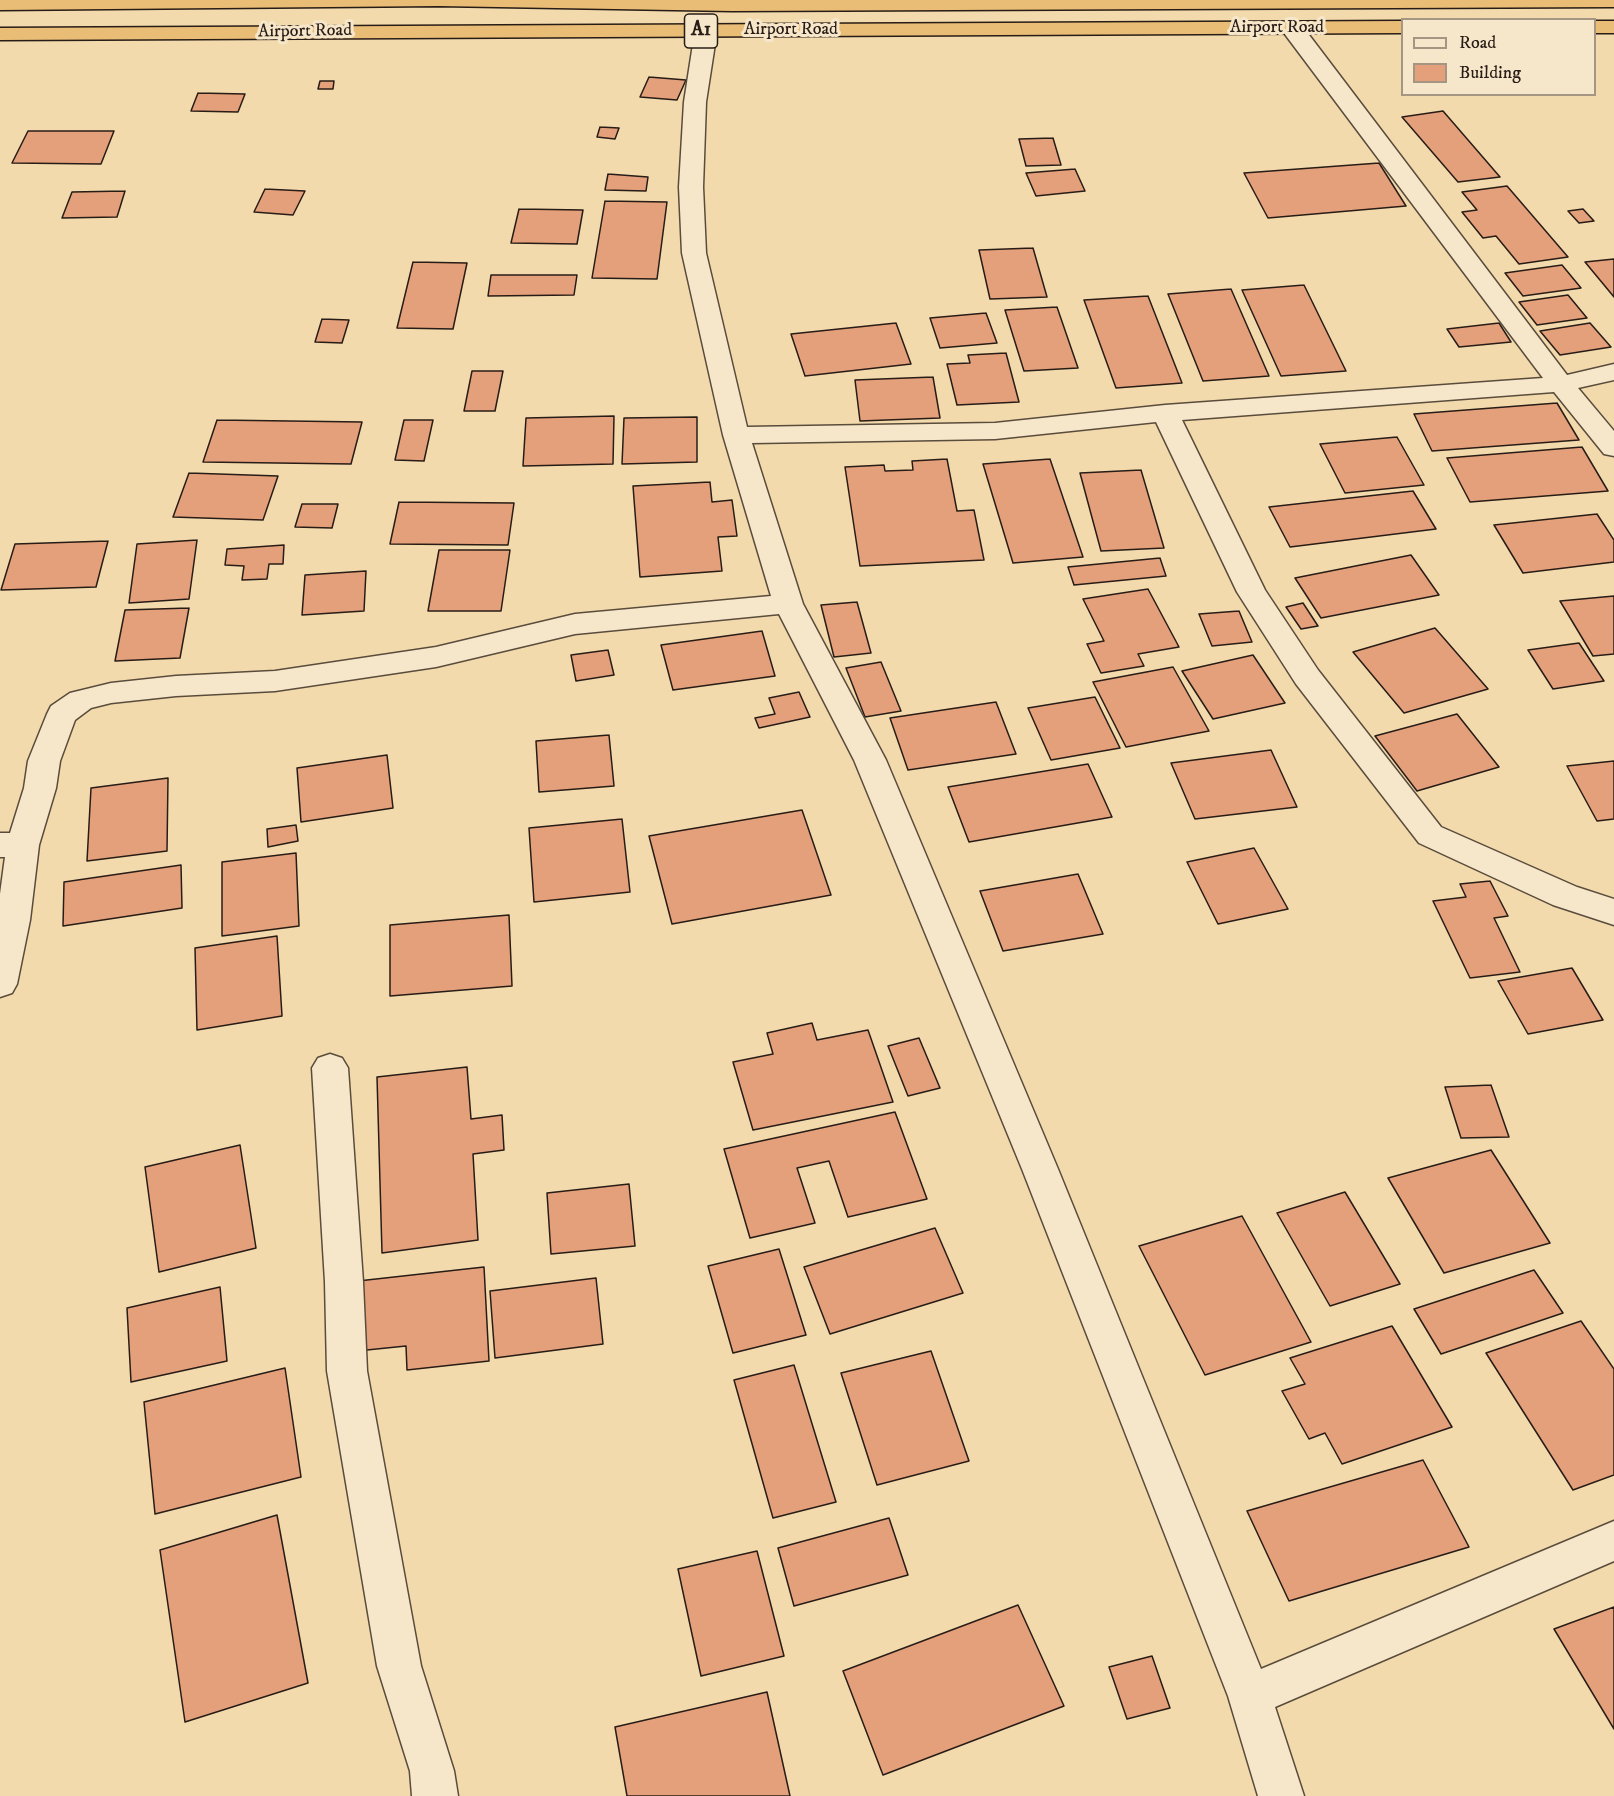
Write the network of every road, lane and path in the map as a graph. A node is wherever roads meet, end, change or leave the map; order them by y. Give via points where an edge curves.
1 (1614, 1) edge
2 (0, 4) edge
3 (1401, 27) edge
4 (1596, 27) edge
5 (1614, 27) edge
6 (1292, 28) junction
7 (706, 31) junction
8 (0, 34) edge
9 (1614, 372) edge
10 (1562, 384) junction
11 (1165, 413) junction
12 (736, 435) junction
13 (1614, 448) edge
14 (788, 604) junction
15 (12, 845) edge
16 (1614, 912) edge
17 (0, 984) edge
18 (330, 1068) dead end
19 (1614, 1541) edge
20 (1250, 1696) junction
21 (435, 1796) edge
22 (1281, 1796) edge

1 - 2 highway, Airport Road / A1 via 732,5 427,0
3 - 6 highway, Airport Road / A1
4 - 5 highway
6 - 7 highway, Airport Road / A1
6 - 10 street
7 - 8 highway, Airport Road / A1
7 - 12 street via 695,102 691,187 694,253
9 - 10 street
10 - 11 street
10 - 13 street
11 - 12 street via 995,431
11 - 16 street via 1251,592 1307,677 1430,835 1565,896
12 - 14 street
14 - 15 street via 575,624 425,659 275,681 176,686 81,700 62,714 44,761 40,788
14 - 20 street via 870,760 1040,1169
15 - 17 street via 13,920
18 - 21 street via 347,1371 399,1666 432,1771
19 - 20 street
20 - 22 street

